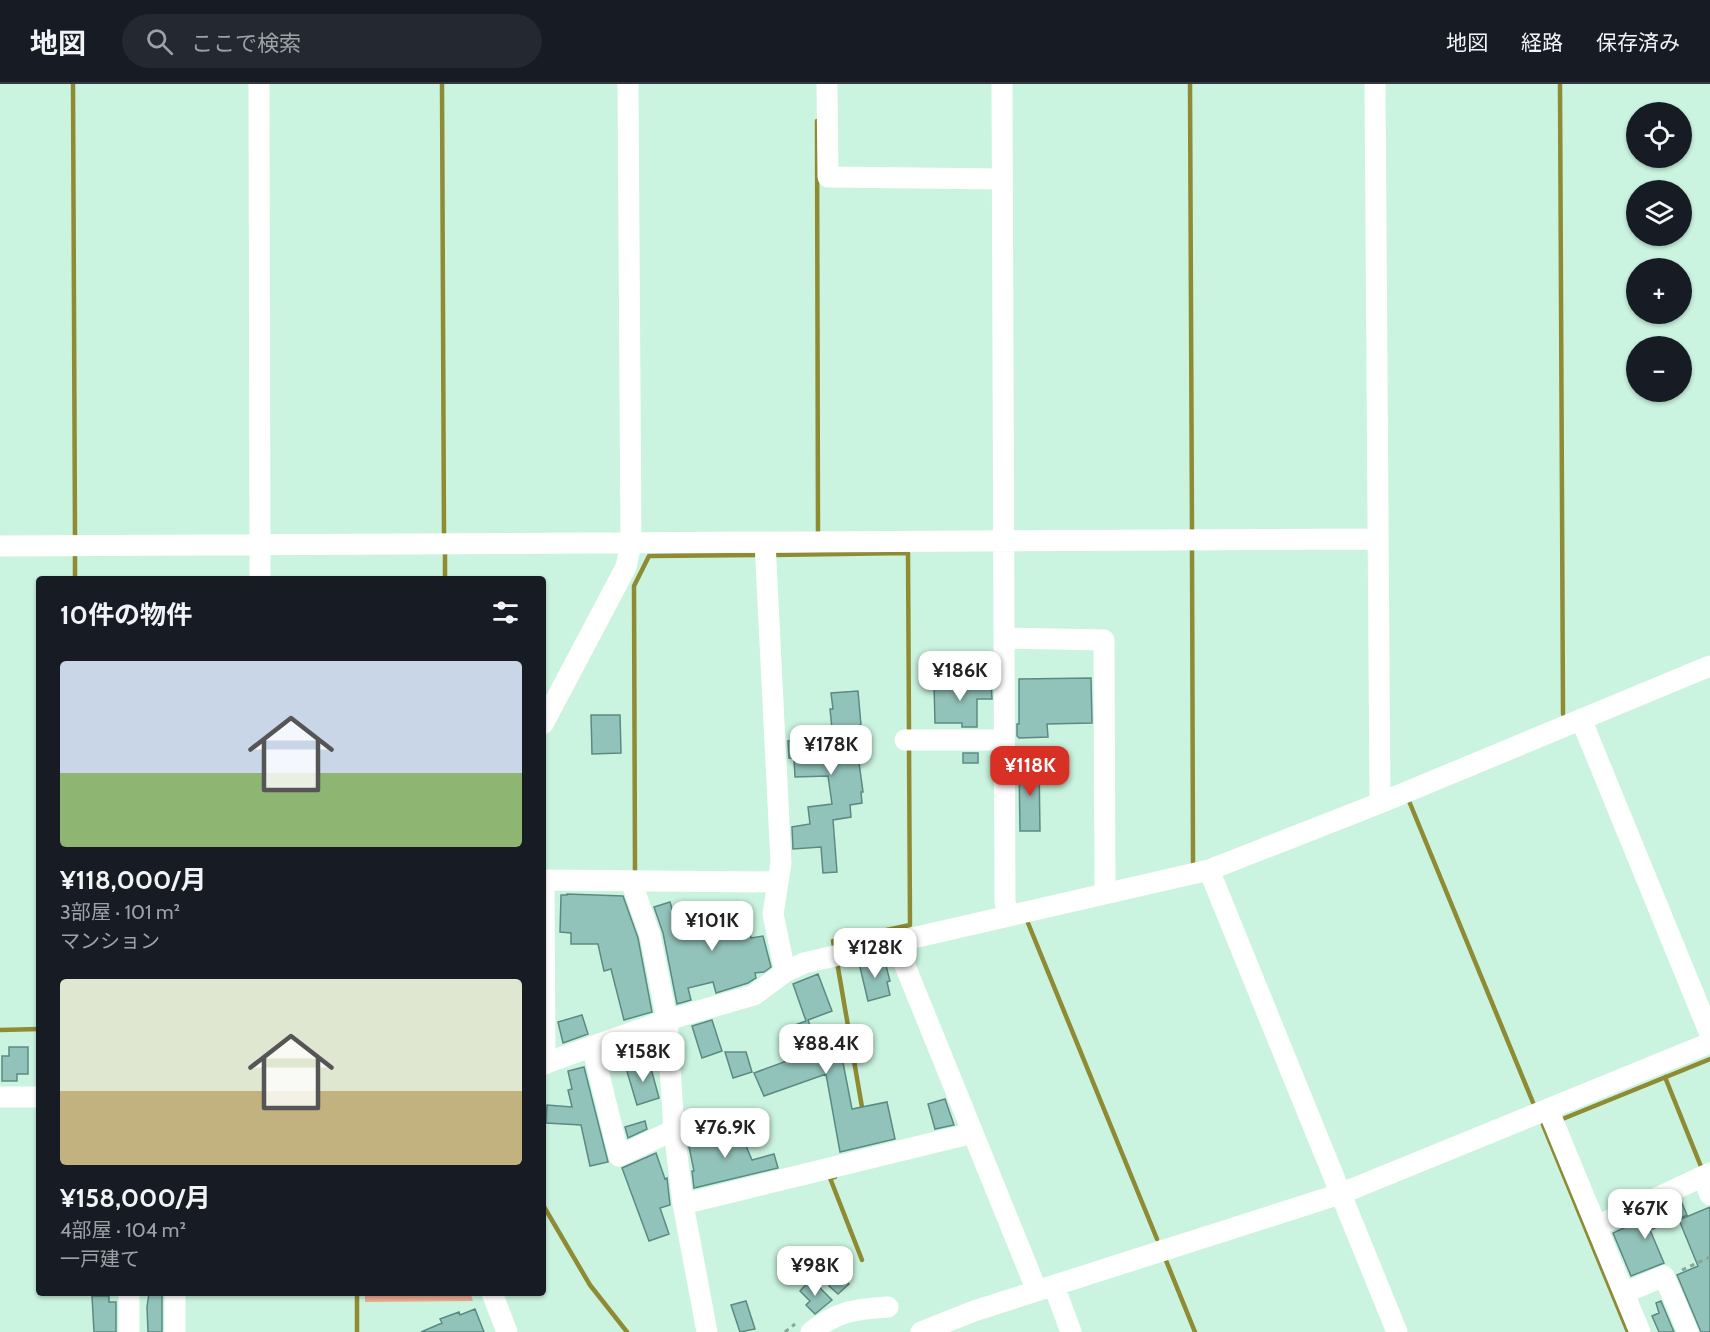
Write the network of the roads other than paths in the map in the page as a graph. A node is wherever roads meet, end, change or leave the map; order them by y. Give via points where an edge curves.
1 (259, 84) edge
2 (628, 84) edge
3 (827, 84) edge
4 (1002, 84) edge
5 (1375, 84) edge
6 (1002, 179) junction
7 (1377, 539) junction
8 (1003, 541) junction
9 (765, 542) junction
10 (631, 543) junction
11 (260, 545) junction
12 (0, 546) edge
13 (260, 576) edge
14 (1004, 638) junction
15 (1710, 666) edge
16 (546, 718) edge
17 (1581, 719) junction
18 (905, 740) dead end
19 (1004, 740) junction
20 (1380, 803) junction
21 (1209, 870) junction
22 (546, 880) edge
23 (631, 881) junction
24 (778, 882) junction
25 (1105, 893) junction
26 (1008, 915) junction
27 (895, 941) junction
28 (785, 972) junction
29 (667, 1020) junction
30 (1710, 1034) edge
31 (1710, 1043) edge
32 (592, 1046) junction
33 (546, 1063) edge
34 (0, 1097) edge
35 (36, 1097) edge
36 (1548, 1109) junction
37 (674, 1130) junction
38 (973, 1133) junction
39 (1708, 1181) edge
40 (1340, 1194) junction
41 (683, 1204) junction
42 (1597, 1226) junction
43 (1046, 1288) junction
44 (1624, 1293) junction
45 (129, 1296) edge
46 (175, 1296) edge
47 (493, 1296) edge
48 (888, 1307) dead end
49 (943, 1328) edge
50 (129, 1332) edge
51 (175, 1332) edge
52 (507, 1332) edge
53 (707, 1332) edge
54 (811, 1332) edge
55 (921, 1332) edge
56 (1071, 1332) edge
57 (1397, 1332) edge
58 (1640, 1332) edge
59 (1688, 1332) edge

1 - 11 street
2 - 10 street
3 - 6 street via 828,177
4 - 6 street
5 - 7 street
6 - 8 street
7 - 8 street
7 - 20 street
8 - 9 street
8 - 14 street
9 - 10 street
9 - 24 street via 781,862
10 - 11 street
10 - 16 street via 627,567
11 - 12 street
11 - 13 street
14 - 19 street
14 - 25 street via 1104,640
15 - 17 street
17 - 20 street
17 - 30 street
18 - 19 street
19 - 26 street
20 - 21 street
21 - 25 street
21 - 40 street
22 - 23 street
23 - 24 street
23 - 29 street via 651,934
24 - 28 street via 773,914
25 - 26 street
26 - 27 street
27 - 28 street via 804,963
27 - 38 street
28 - 29 street via 754,995
29 - 32 street
29 - 37 street
31 - 36 street
32 - 33 street
32 - 37 street via 619,1156
34 - 35 street
36 - 40 street
36 - 42 street
37 - 41 street
38 - 41 street
38 - 43 street
39 - 42 street
40 - 43 street
40 - 57 street
41 - 53 street
42 - 44 street
43 - 49 street
43 - 56 street
44 - 58 street
44 - 59 street via 1664,1276
45 - 50 street
46 - 51 street
47 - 52 street
48 - 54 street via 840,1313
49 - 55 street

